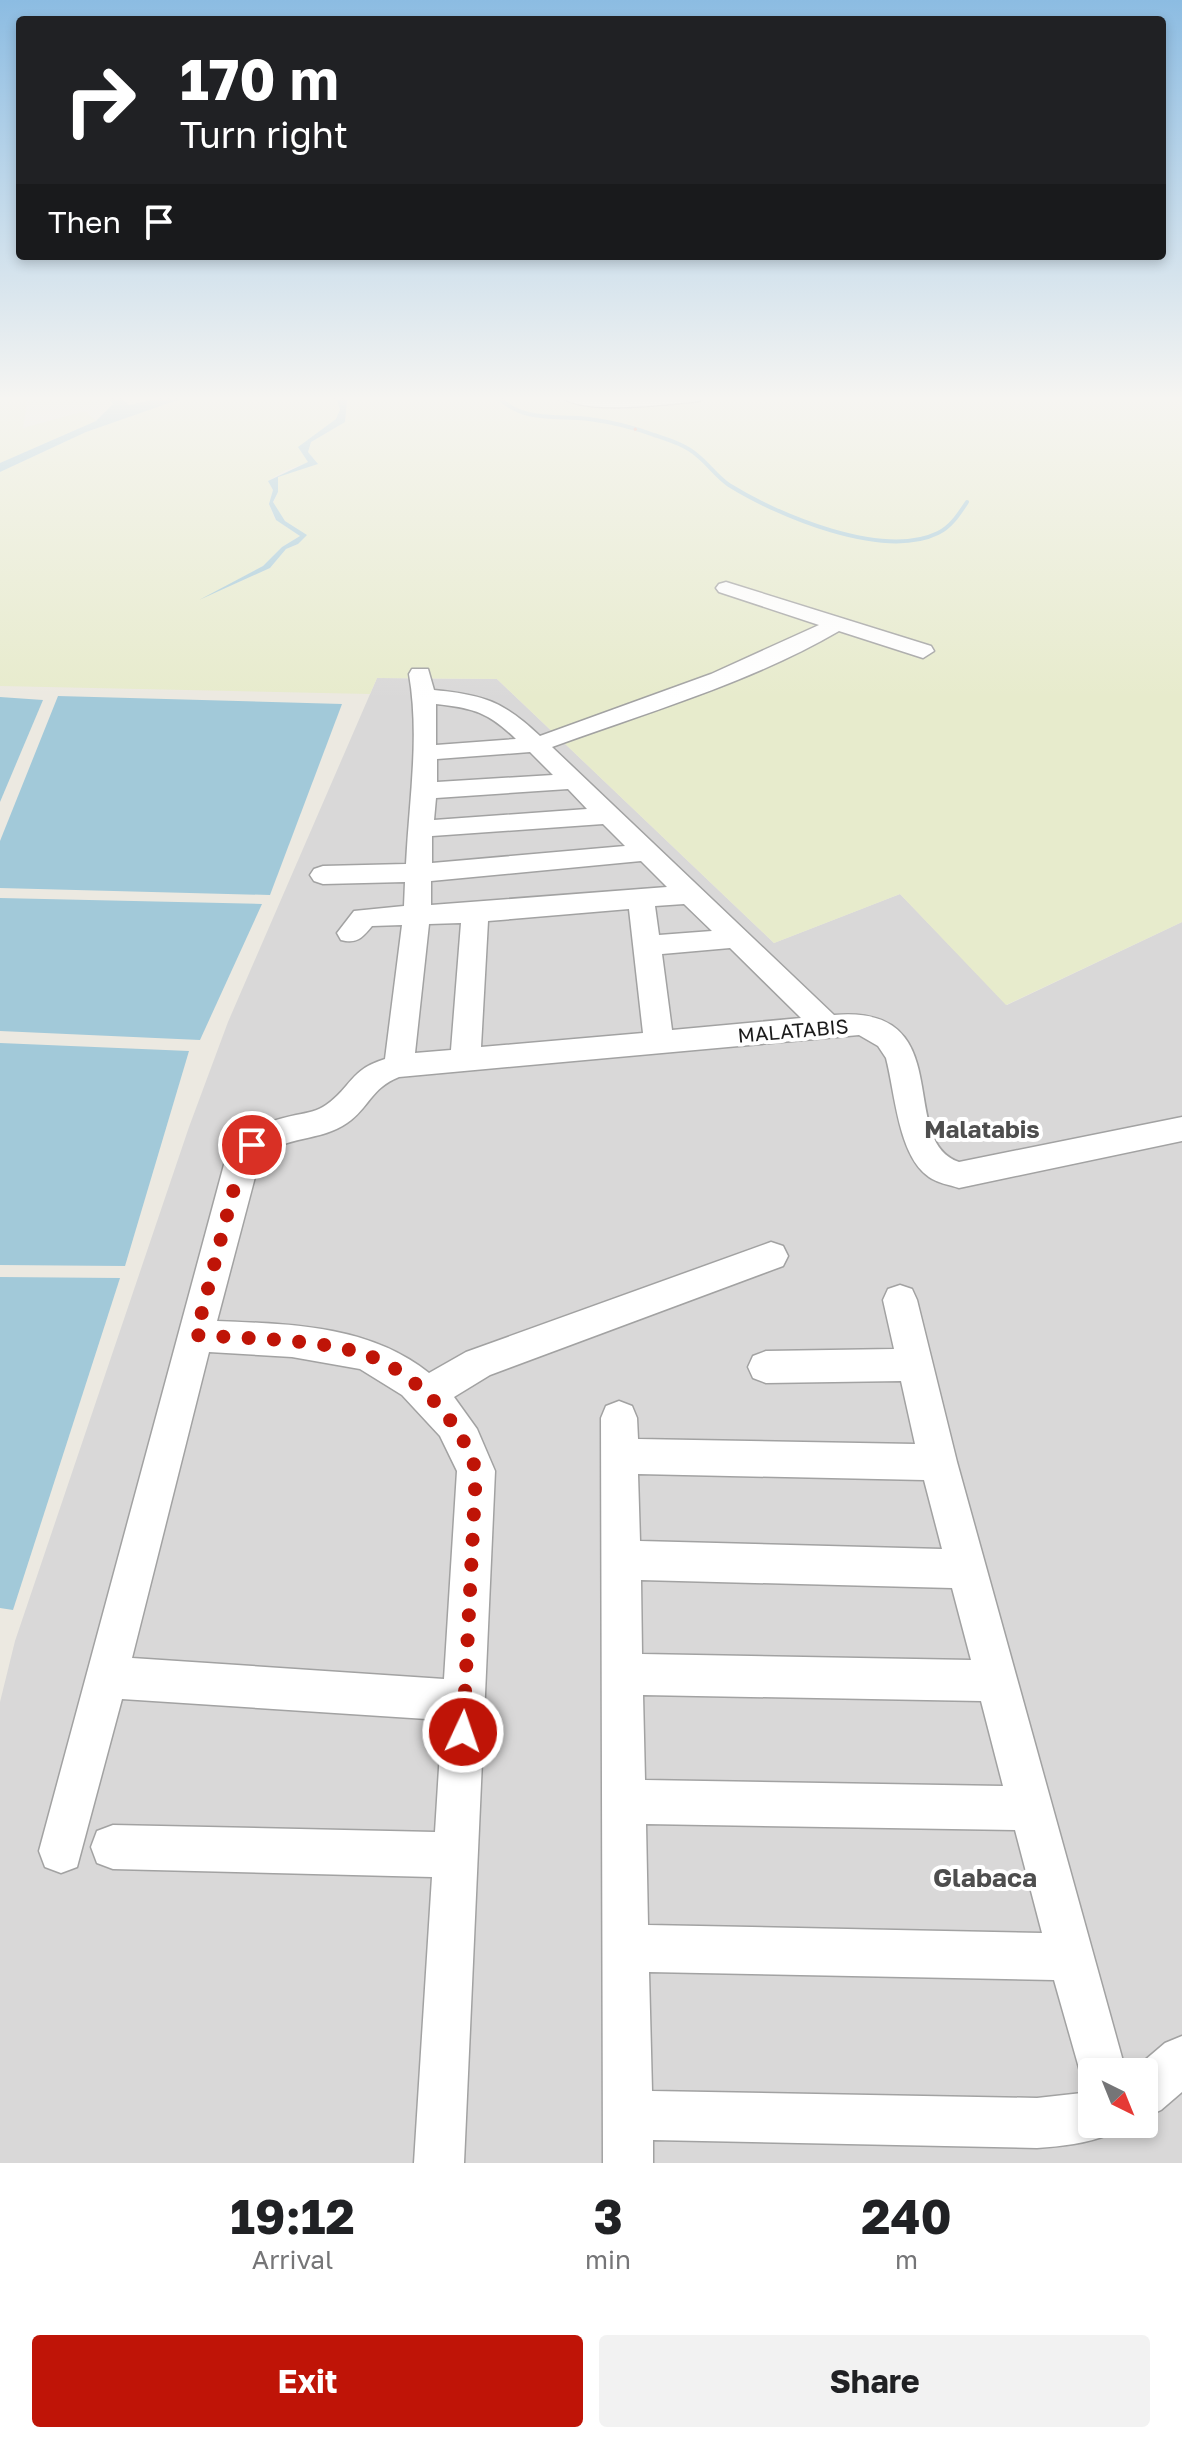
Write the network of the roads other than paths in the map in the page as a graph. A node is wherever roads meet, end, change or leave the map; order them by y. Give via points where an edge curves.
1 (726, 588) dead end
2 (837, 623) junction
3 (923, 651) dead end
4 (539, 744) junction
5 (426, 753) junction
6 (576, 781) junction
7 (425, 791) junction
8 (611, 815) junction
9 (420, 829) junction
10 (648, 852) junction
11 (418, 873) junction
12 (323, 875) dead end
13 (690, 894) junction
14 (641, 898) junction
15 (475, 913) junction
16 (417, 915) junction
17 (351, 933) dead end
18 (736, 938) junction
19 (647, 946) junction
20 (827, 1026) junction
21 (659, 1042) junction
22 (465, 1060) junction
23 (399, 1066) junction
24 (1182, 1129) edge
25 (771, 1256) dead end
26 (900, 1300) dead end
27 (196, 1335) junction
28 (915, 1365) junction
29 (766, 1367) dead end
30 (428, 1396) junction
31 (938, 1462) junction
32 (621, 1560) junction
33 (968, 1569) junction
34 (622, 1674) junction
35 (107, 1677) junction
36 (997, 1681) junction
37 (464, 1701) junction
38 (624, 1802) junction
39 (1031, 1808) junction
40 (113, 1847) dead end
41 (61, 1851) dead end
42 (456, 1855) junction
43 (626, 1948) junction
44 (1069, 1957) junction
45 (1098, 2058) edge
46 (1182, 2060) edge
47 (1158, 2081) edge
48 (628, 2115) junction
49 (1078, 2120) edge
50 (439, 2163) edge
51 (628, 2163) edge

1 - 2 street
2 - 3 street
2 - 4 street via 719,679
4 - 5 street
4 - 5 street via 491,706 422,685
4 - 6 street
5 - 7 street
6 - 7 street
6 - 8 street
7 - 9 street
8 - 9 street
8 - 10 street
9 - 11 street
10 - 11 street
10 - 13 street
11 - 12 street
11 - 16 street
13 - 14 street
13 - 18 street
14 - 15 street
14 - 19 street
15 - 16 street
15 - 22 street
16 - 17 street via 364,918
16 - 23 street
18 - 19 street
18 - 20 street
19 - 21 street
20 - 21 street, MALATABIS
20 - 24 street, MALATABIS via 859,1024 892,1043 926,1156 946,1173 959,1175
21 - 22 street, MALATABIS
22 - 23 street, MALATABIS
23 - 27 street via 363,1083 331,1118 261,1137 245,1152
25 - 30 street via 478,1363
26 - 28 street
27 - 30 street via 335,1347 381,1360
27 - 35 street
28 - 29 street
28 - 31 street
30 - 37 street via 451,1419 476,1471
31 - 32 street via 619,1437
31 - 33 street
32 - 33 street
32 - 34 street
33 - 36 street
34 - 36 street
34 - 38 street
35 - 37 street
35 - 41 street
36 - 39 street
37 - 42 street
38 - 39 street
38 - 43 street
39 - 44 street
40 - 42 street
42 - 50 street
43 - 44 street
43 - 48 street
44 - 45 street
46 - 47 street
48 - 49 street
48 - 51 street

